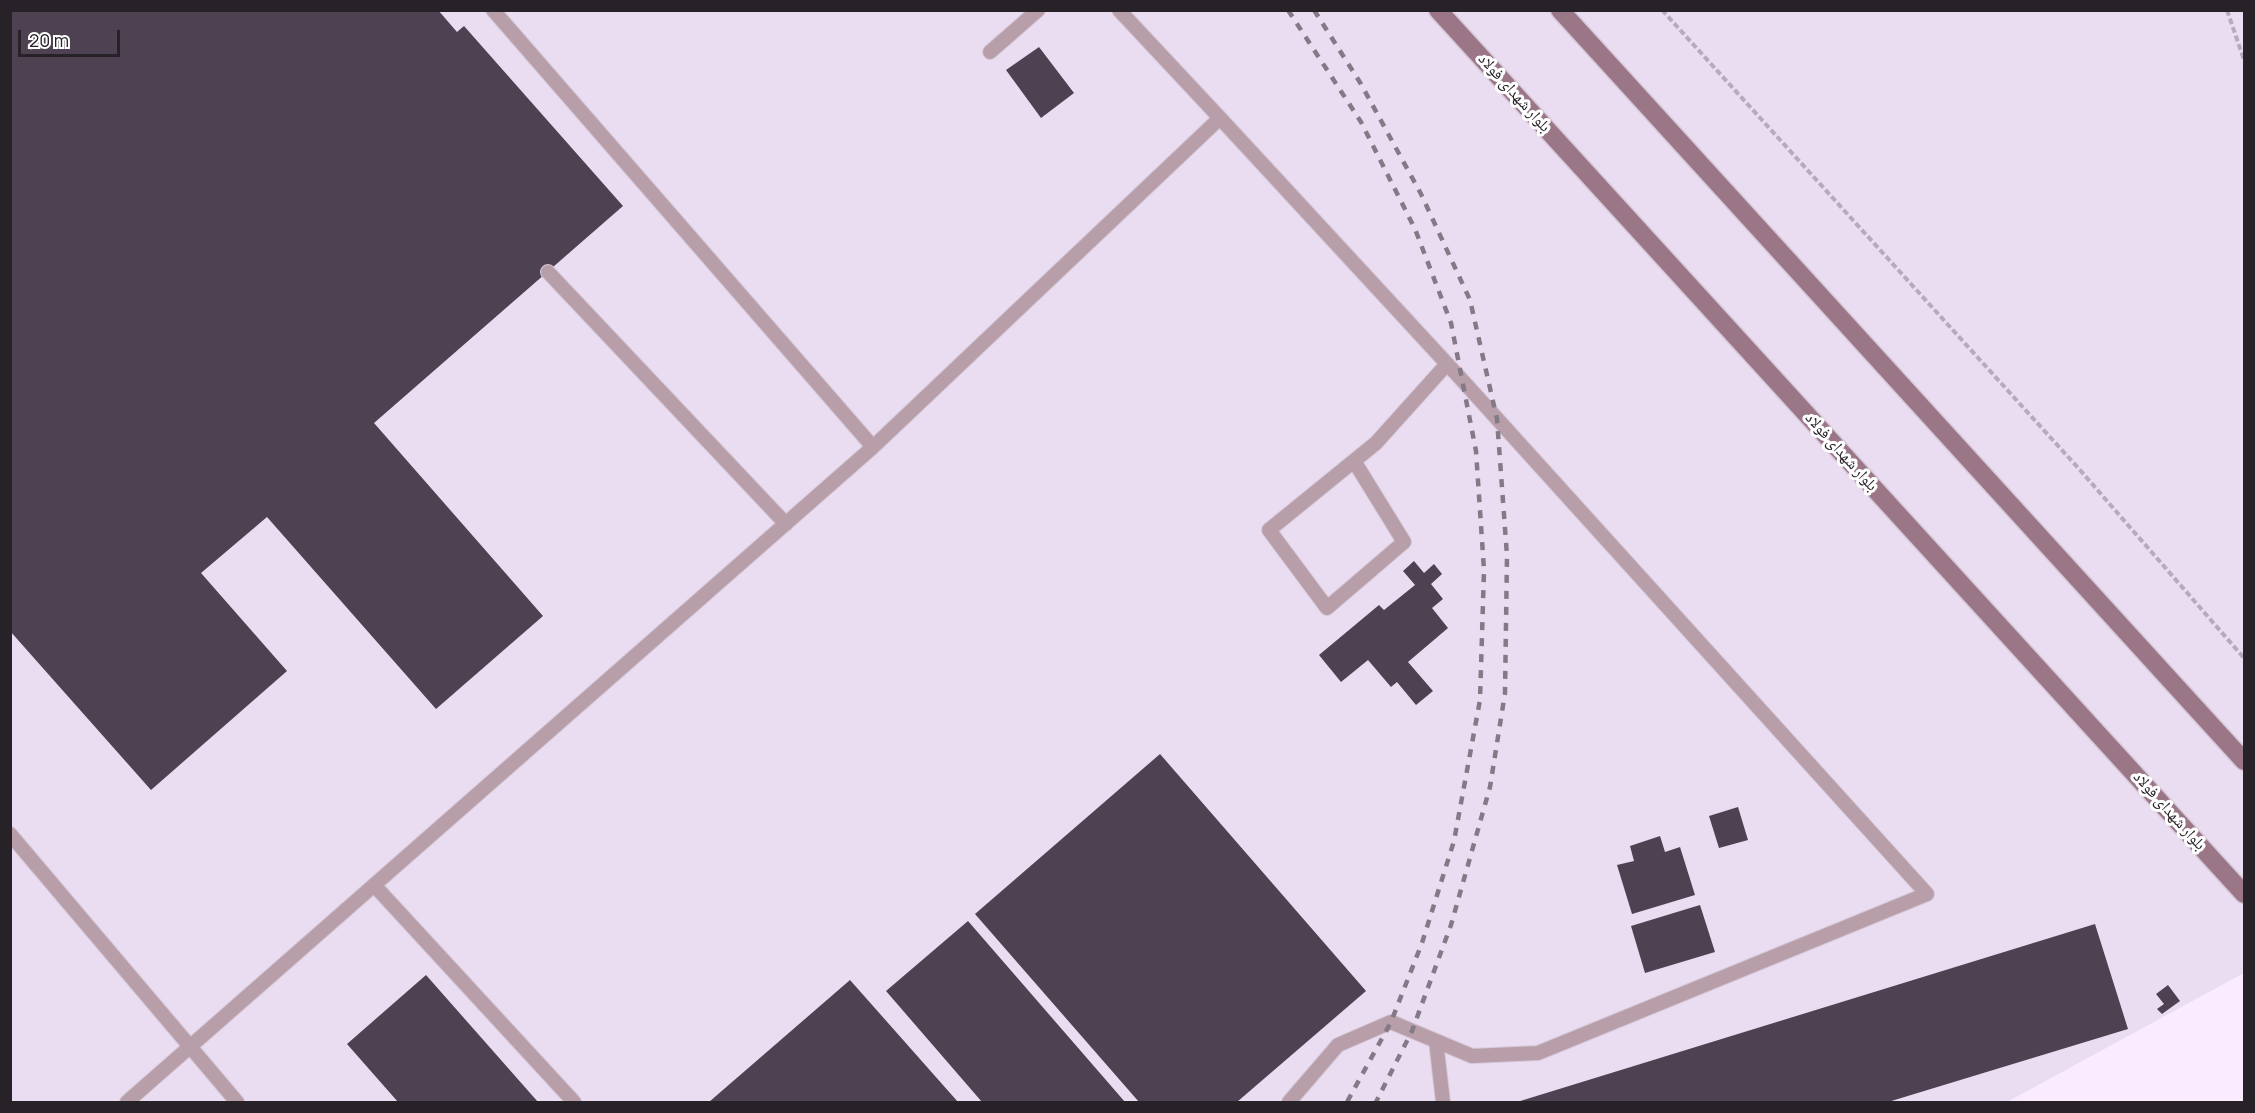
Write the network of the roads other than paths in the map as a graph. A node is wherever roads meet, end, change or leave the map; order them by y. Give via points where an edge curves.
1 (493, 10) edge
2 (1038, 10) edge
3 (1119, 10) edge
4 (1438, 10) edge
5 (1560, 10) edge
6 (990, 52) dead end
7 (1221, 118) junction
8 (548, 272) dead end
9 (1447, 364) junction
10 (873, 447) junction
11 (1354, 461) junction
12 (786, 524) junction
13 (2244, 761) edge
14 (10, 834) edge
15 (375, 885) junction
16 (2244, 894) edge
17 (1436, 1041) junction
18 (190, 1047) junction
19 (127, 1102) edge
20 (237, 1102) edge
21 (574, 1102) edge
22 (1289, 1102) edge
23 (1443, 1102) edge

1 - 10 lane
2 - 6 lane
3 - 7 lane
4 - 16 street, بلوار شهدای فولاد
5 - 13 street
7 - 9 lane
7 - 10 lane
8 - 12 lane
9 - 11 lane via 1376,443
9 - 17 lane via 1927,894 1538,1053 1472,1056
10 - 12 lane
11 - 11 lane via 1269,530 1327,608 1404,542
12 - 15 lane
14 - 18 lane
15 - 18 lane
15 - 21 lane
17 - 22 lane via 1391,1022 1338,1045
17 - 23 lane
18 - 19 lane
18 - 20 lane

